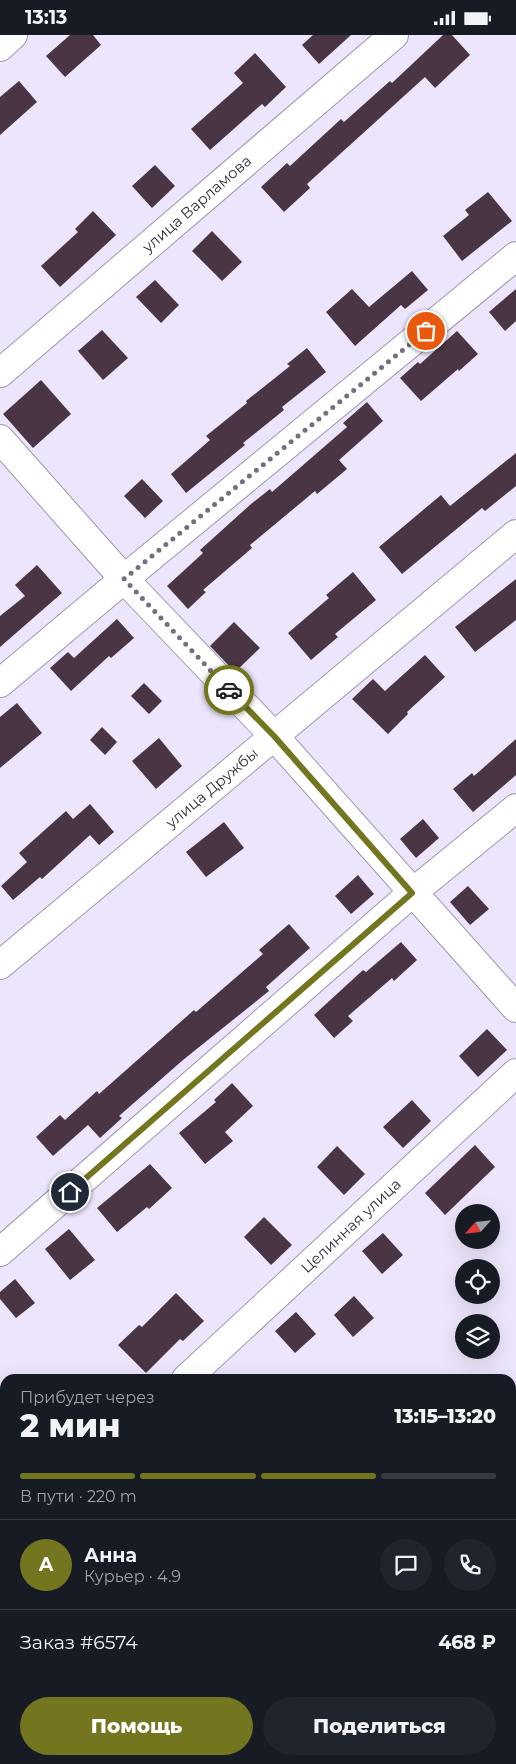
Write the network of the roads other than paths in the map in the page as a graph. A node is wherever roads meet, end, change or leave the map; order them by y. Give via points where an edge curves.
1 (13, 35) edge
2 (394, 35) edge
3 (0, 47) edge
4 (516, 256) edge
5 (0, 373) edge
6 (0, 439) edge
7 (516, 534) edge
8 (124, 579) junction
9 (0, 683) edge
10 (274, 736) junction
11 (516, 808) edge
12 (412, 893) junction
13 (0, 965) edge
14 (516, 1008) edge
15 (516, 1073) edge
16 (0, 1252) edge
17 (191, 1374) edge

1 - 3 street
2 - 5 street, улица Варламова
4 - 8 street
6 - 8 street
7 - 10 street, улица Дружбы
8 - 9 street
8 - 10 street
10 - 12 street
10 - 13 street, улица Дружбы
11 - 12 street
12 - 14 street
12 - 16 street
15 - 17 street, Целинная улица

